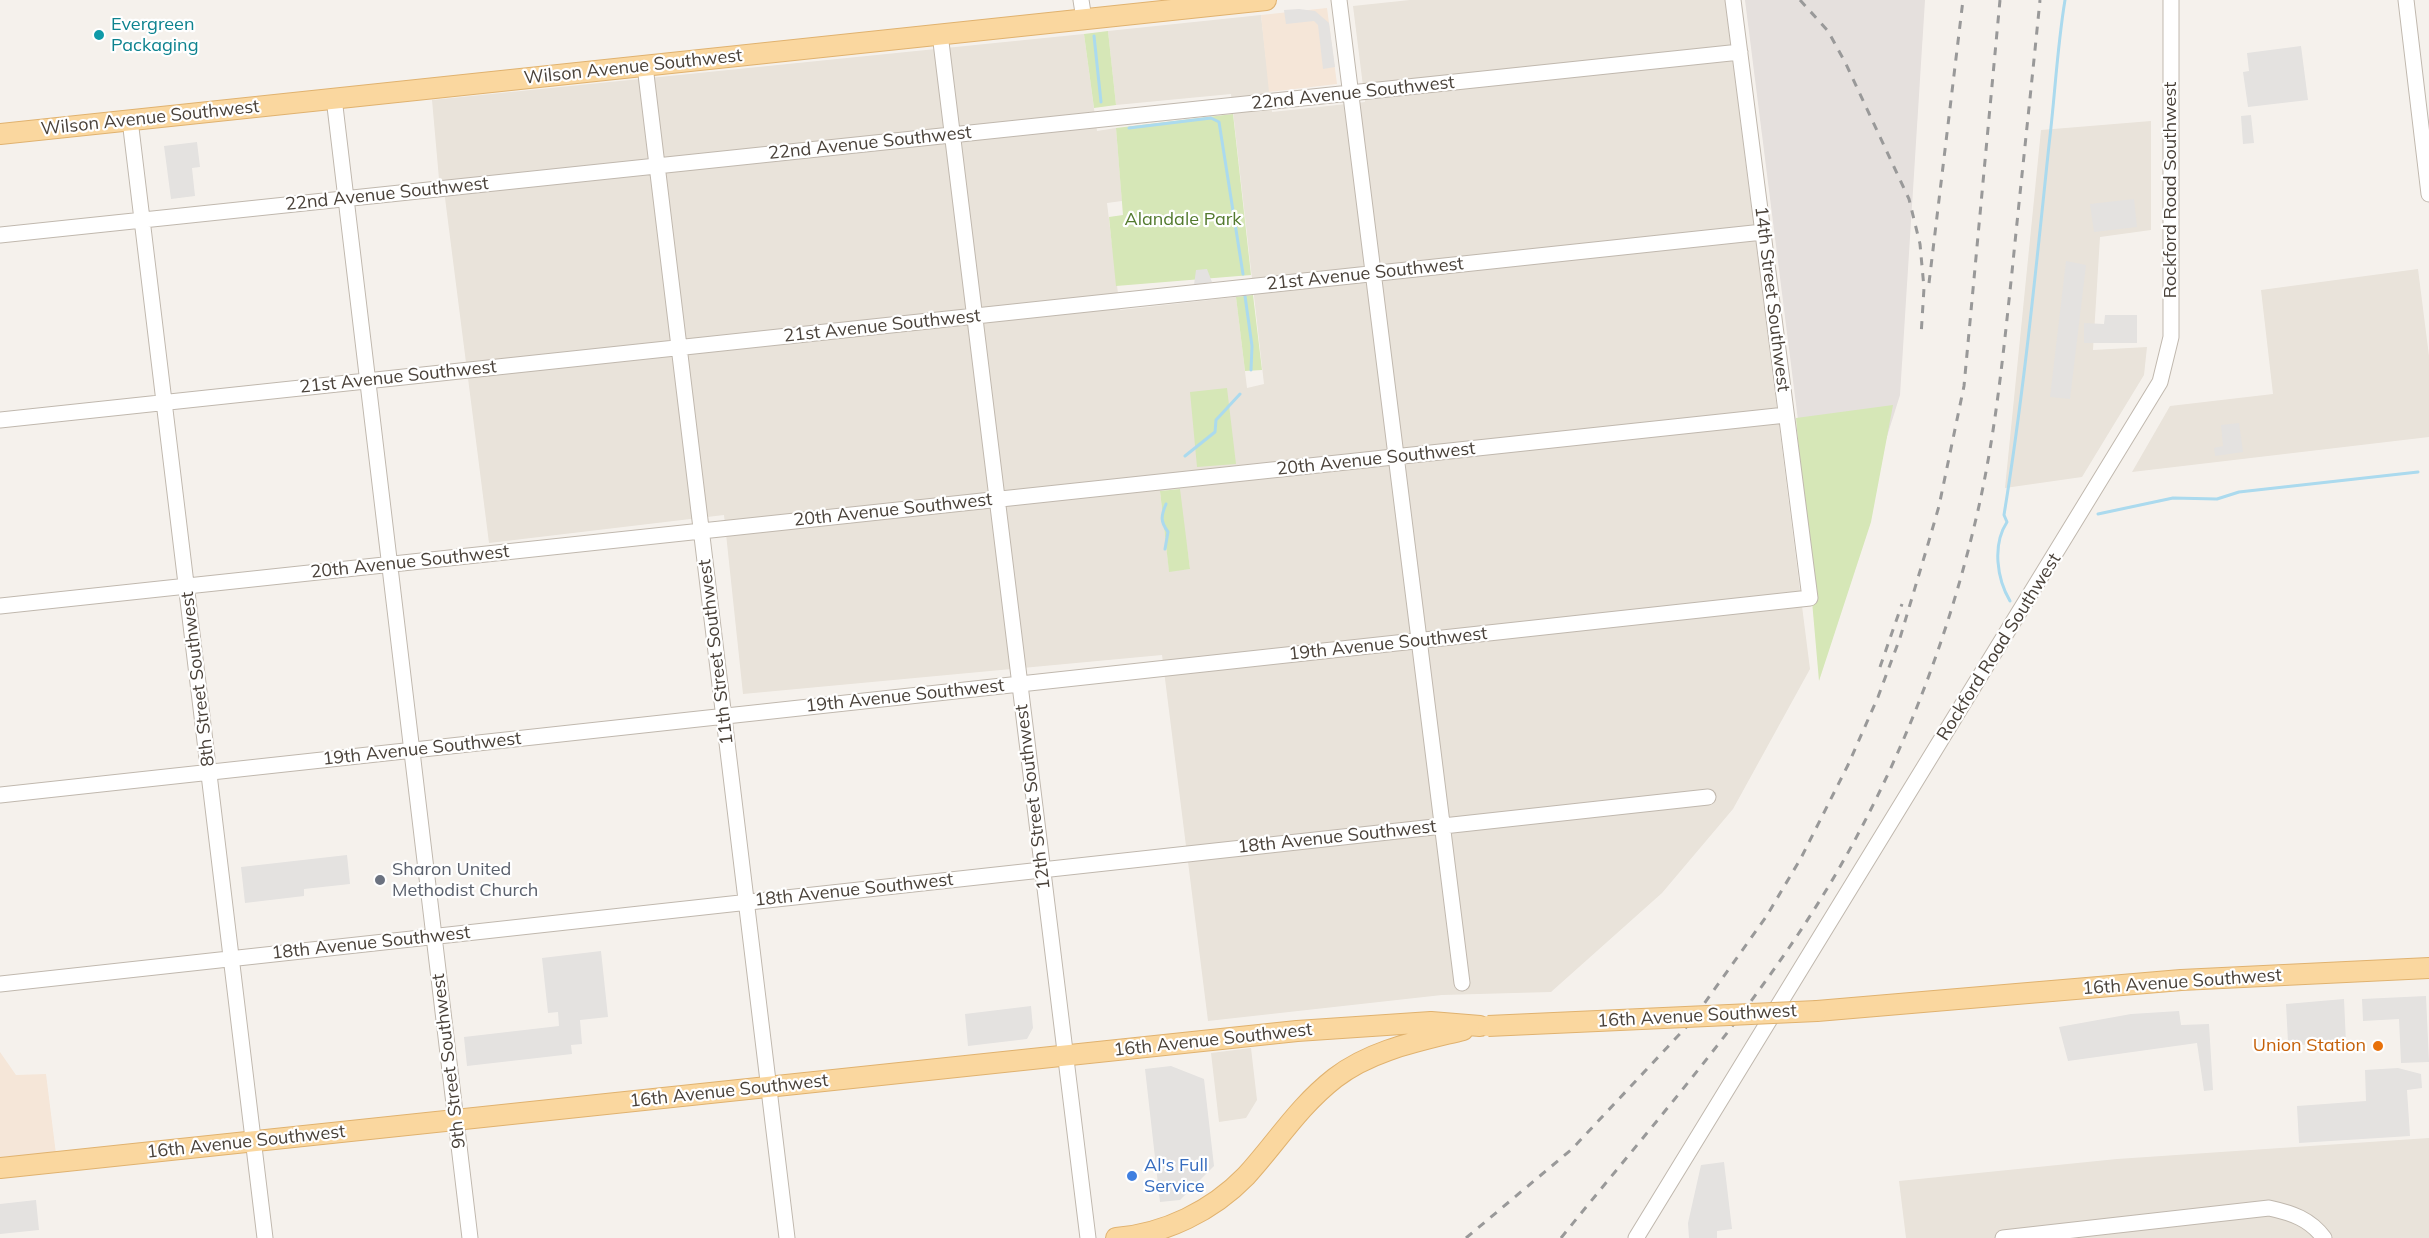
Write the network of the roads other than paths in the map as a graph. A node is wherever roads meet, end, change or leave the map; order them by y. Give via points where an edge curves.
1 (1266, 0) edge
2 (1339, 0) edge
3 (1733, 0) edge
4 (2171, 0) edge
5 (2406, 0) edge
6 (1083, 10) edge
7 (940, 34) junction
8 (1740, 52) junction
9 (645, 66) junction
10 (1350, 93) junction
11 (334, 98) junction
12 (130, 120) junction
13 (0, 134) edge
14 (952, 135) junction
15 (657, 165) junction
16 (2429, 195) edge
17 (346, 198) junction
18 (142, 219) junction
19 (1763, 232) junction
20 (0, 235) edge
21 (1373, 273) junction
22 (975, 316) junction
23 (679, 347) junction
24 (368, 380) junction
25 (164, 402) junction
26 (1786, 415) junction
27 (0, 420) edge
28 (1396, 457) junction
29 (997, 499) junction
30 (701, 531) junction
31 (389, 564) junction
32 (187, 586) junction
33 (1810, 598) joint
34 (0, 606) edge
35 (1419, 640) junction
36 (1020, 684) junction
37 (724, 716) junction
38 (412, 750) junction
39 (209, 772) junction
40 (0, 795) edge
41 (1708, 797) dead end
42 (1442, 826) junction
43 (1042, 870) junction
44 (746, 902) junction
45 (434, 936) junction
46 (232, 958) junction
47 (2429, 968) edge
48 (1462, 983) dead end
49 (0, 984) edge
50 (1484, 1026) junction
51 (1065, 1055) junction
52 (768, 1087) junction
53 (456, 1120) junction
54 (254, 1141) junction
55 (0, 1168) edge
56 (266, 1238) edge
57 (470, 1238) edge
58 (787, 1238) edge
59 (1088, 1238) edge
60 (1116, 1238) edge
61 (1636, 1238) edge
62 (2003, 1238) edge
63 (2324, 1238) edge

1 - 6 main road, Wilson Avenue Southwest
2 - 10 street
3 - 8 street, 14th Street Southwest
4 - 61 street, Rockford Road Southwest via 2171,337 2160,381
5 - 16 street
6 - 7 main road, Wilson Avenue Southwest
7 - 9 main road, Wilson Avenue Southwest
7 - 14 street, 12th Street Southwest
8 - 10 street, 22nd Avenue Southwest
8 - 19 street, 14th Street Southwest
9 - 11 main road, Wilson Avenue Southwest
9 - 15 street, 11th Street Southwest
10 - 14 street, 22nd Avenue Southwest
10 - 21 street
11 - 12 main road, Wilson Avenue Southwest
11 - 17 street, 9th Street Southwest
12 - 13 main road, Wilson Avenue Southwest
12 - 18 street, 8th Street Southwest
14 - 15 street, 22nd Avenue Southwest
14 - 22 street, 12th Street Southwest
15 - 17 street, 22nd Avenue Southwest
15 - 23 street, 11th Street Southwest
17 - 18 street, 22nd Avenue Southwest
17 - 24 street, 9th Street Southwest
18 - 20 street, 22nd Avenue Southwest
18 - 25 street, 8th Street Southwest
19 - 21 street, 21st Avenue Southwest
19 - 26 street, 14th Street Southwest
21 - 22 street, 21st Avenue Southwest
21 - 28 street
22 - 23 street, 21st Avenue Southwest
22 - 29 street, 12th Street Southwest
23 - 24 street, 21st Avenue Southwest
23 - 30 street, 11th Street Southwest
24 - 25 street, 21st Avenue Southwest
24 - 31 street, 9th Street Southwest
25 - 27 street, 21st Avenue Southwest
25 - 32 street, 8th Street Southwest
26 - 28 street, 20th Avenue Southwest
26 - 33 street, 14th Street Southwest
28 - 29 street, 20th Avenue Southwest
28 - 35 street
29 - 30 street, 20th Avenue Southwest
29 - 36 street, 12th Street Southwest
30 - 31 street, 20th Avenue Southwest
30 - 37 street, 11th Street Southwest
31 - 32 street, 20th Avenue Southwest
31 - 38 street, 9th Street Southwest
32 - 34 street, 20th Avenue Southwest
32 - 39 street, 8th Street Southwest
33 - 35 street, 19th Avenue Southwest
35 - 36 street, 19th Avenue Southwest
35 - 42 street
36 - 37 street, 19th Avenue Southwest
36 - 43 street, 12th Street Southwest
37 - 38 street, 19th Avenue Southwest
37 - 44 street, 11th Street Southwest
38 - 39 street, 19th Avenue Southwest
38 - 45 street, 9th Street Southwest
39 - 40 street, 19th Avenue Southwest
39 - 46 street, 8th Street Southwest
41 - 42 street, 18th Avenue Southwest
42 - 43 street, 18th Avenue Southwest
42 - 48 street
43 - 44 street, 18th Avenue Southwest
43 - 51 street, 12th Street Southwest
44 - 45 street, 18th Avenue Southwest
44 - 52 street, 11th Street Southwest
45 - 46 street, 18th Avenue Southwest
45 - 53 street, 9th Street Southwest
46 - 49 street, 18th Avenue Southwest
46 - 54 street, 8th Street Southwest
47 - 50 main road, 16th Avenue Southwest, bridge via 2181,980 1817,1011
50 - 51 main road, 16th Avenue Southwest via 1431,1022 1377,1025
50 - 60 main road via 1377,1054 1337,1076 1304,1103 1245,1176 1215,1201 1191,1217 1157,1230
51 - 52 main road, 16th Avenue Southwest
51 - 59 street, 12th Street Southwest
52 - 53 main road, 16th Avenue Southwest
52 - 58 street, 11th Street Southwest
53 - 54 main road, 16th Avenue Southwest
53 - 57 street, 9th Street Southwest
54 - 55 main road, 16th Avenue Southwest
54 - 56 street, 8th Street Southwest
62 - 63 street via 2270,1208 2307,1221

